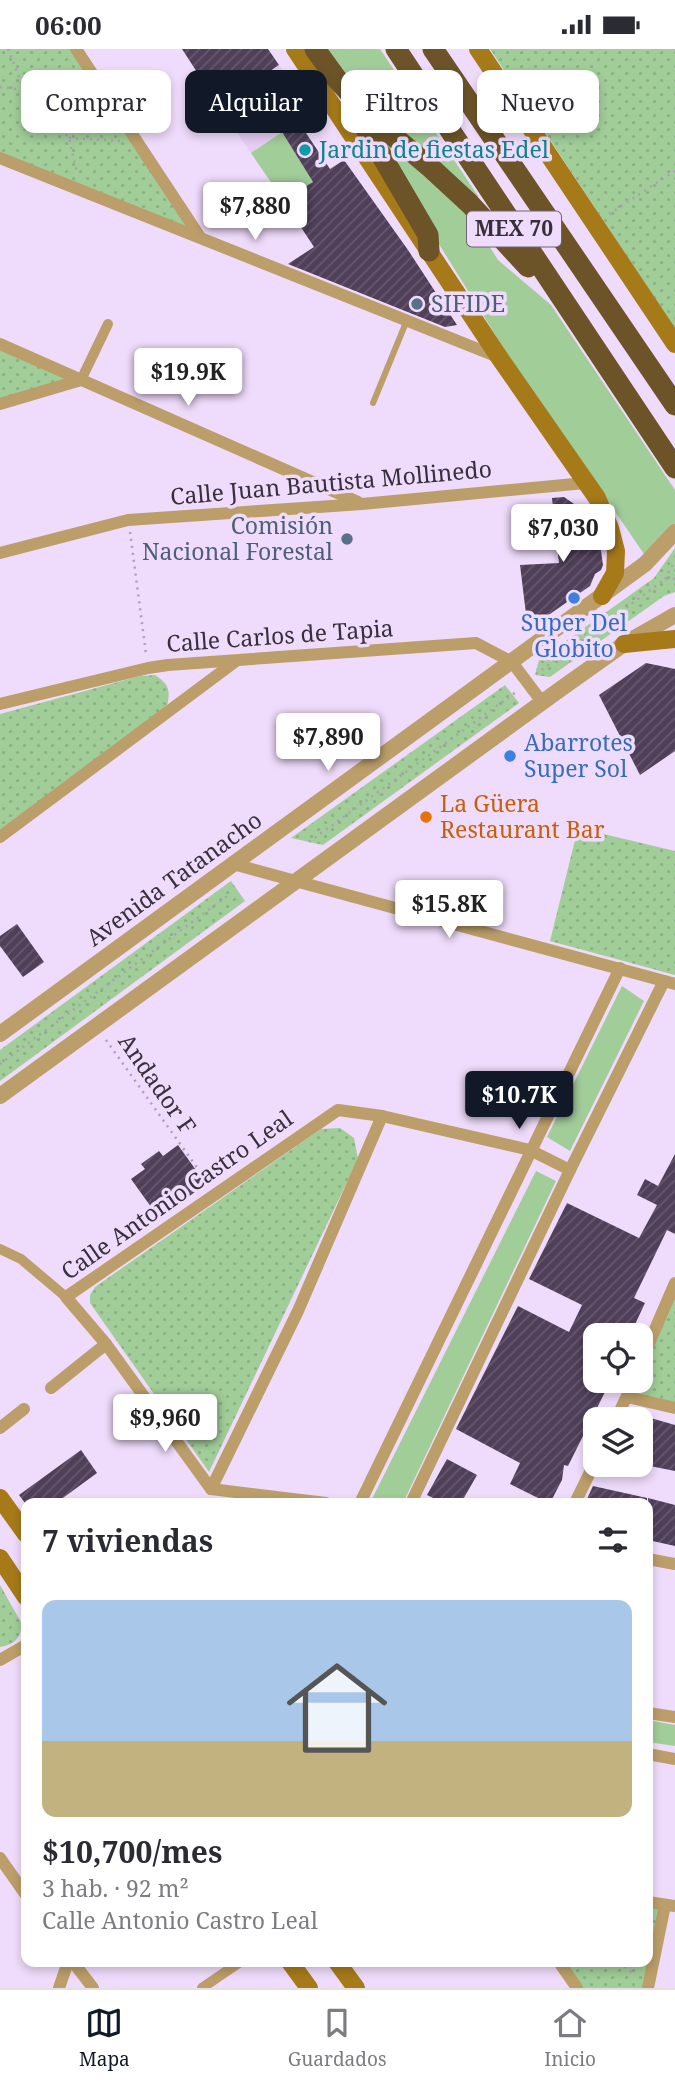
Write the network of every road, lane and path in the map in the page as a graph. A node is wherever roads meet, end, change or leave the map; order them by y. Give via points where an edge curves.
1 (8, 49) edge
2 (76, 49) edge
3 (295, 49) edge
4 (315, 49) edge
5 (321, 49) edge
6 (396, 49) edge
7 (433, 49) edge
8 (442, 49) edge
9 (478, 49) edge
10 (336, 78) junction
11 (21, 82) edge
12 (0, 87) edge
13 (21, 90) edge
14 (468, 101) junction
15 (64, 133) edge
16 (69, 138) junction
17 (137, 143) junction
18 (0, 158) edge
19 (675, 171) edge
20 (80, 190) junction
21 (601, 220) dead end
22 (200, 238) junction
23 (429, 251) junction
24 (564, 304) junction
25 (407, 320) junction
26 (108, 324) dead end
27 (0, 344) edge
28 (675, 344) edge
29 (499, 357) junction
30 (81, 380) junction
31 (373, 403) dead end
32 (0, 404) edge
33 (675, 405) edge
34 (675, 468) edge
35 (585, 483) junction
36 (362, 504) junction
37 (128, 520) junction
38 (675, 532) edge
39 (0, 554) edge
40 (675, 560) edge
41 (665, 579) junction
42 (675, 579) edge
43 (602, 596) junction
44 (675, 615) edge
45 (675, 639) edge
46 (624, 644) junction
47 (236, 661) junction
48 (512, 662) junction
49 (148, 668) junction
50 (527, 681) junction
51 (542, 702) junction
52 (0, 703) edge
53 (0, 837) edge
54 (309, 842) dead end
55 (233, 864) junction
56 (295, 882) junction
57 (230, 894) dead end
58 (620, 968) junction
59 (670, 982) edge
60 (96, 1026) junction
61 (0, 1034) edge
62 (0, 1064) edge
63 (0, 1096) edge
64 (382, 1116) junction
65 (530, 1150) junction
66 (570, 1170) junction
67 (215, 1194) junction
68 (0, 1249) edge
69 (675, 1283) edge
70 (66, 1297) junction
71 (653, 1334) edge
72 (106, 1344) junction
73 (51, 1388) dead end
74 (628, 1393) edge
75 (626, 1397) junction
76 (621, 1407) edge
77 (675, 1408) edge
78 (24, 1409) dead end
79 (0, 1428) edge
80 (588, 1477) edge
81 (211, 1489) junction
82 (0, 1498) edge
83 (285, 1498) edge
84 (362, 1498) edge
85 (413, 1498) edge
86 (577, 1498) edge
87 (21, 1527) edge
88 (0, 1558) edge
89 (653, 1560) edge
90 (675, 1564) edge
91 (21, 1590) edge
92 (21, 1648) edge
93 (0, 1660) edge
94 (653, 1714) edge
95 (675, 1717) edge
96 (653, 1755) edge
97 (675, 1759) edge
98 (0, 1858) edge
99 (21, 1888) edge
100 (670, 1906) edge
101 (69, 1967) edge
102 (75, 1967) edge
103 (233, 1967) edge
104 (294, 1967) edge
105 (341, 1967) edge
106 (562, 1967) edge
107 (625, 1967) edge
108 (649, 1987) edge
109 (59, 1988) edge
110 (93, 1988) edge
111 (202, 1988) edge
112 (309, 1988) edge
113 (356, 1988) edge
114 (577, 1988) edge

1 - 11 path
2 - 17 street
3 - 23 main road
4 - 10 highway
5 - 10 highway
6 - 24 highway, MEX 70
7 - 14 highway, MEX 70
8 - 14 highway
9 - 28 main road
10 - 23 highway via 428,235
10 - 24 highway via 373,119 470,204
12 - 13 path
14 - 33 highway, MEX 70
15 - 16 path
16 - 17 path
16 - 20 path
17 - 22 street
18 - 20 street
19 - 21 path
20 - 22 street
22 - 25 street
23 - 29 main road
24 - 34 highway, MEX 70
25 - 29 street
25 - 31 lane
26 - 30 street
27 - 30 street
29 - 35 main road
30 - 32 street
30 - 36 street
35 - 36 street, Calle Juan Bautista Mollinedo
35 - 43 main road via 597,498 616,551 615,573
36 - 37 street, Calle Juan Bautista Mollinedo
37 - 39 street, Calle Juan Bautista Mollinedo
37 - 49 path
38 - 43 street, Avenida Tatanacho via 645,564
40 - 41 path
41 - 42 path
41 - 50 path
43 - 48 street, Avenida Tatanacho
44 - 46 street
45 - 46 main road
46 - 51 street
47 - 48 street, Calle Carlos de Tapia via 476,643
47 - 49 street, Calle Carlos de Tapia
47 - 53 street
48 - 50 street, Calle Carlos de Tapia
48 - 55 street, Avenida Tatanacho
49 - 52 street, Calle Carlos de Tapia
50 - 51 street, Calle Carlos de Tapia
50 - 54 path
51 - 56 street
55 - 56 street
55 - 61 street, Avenida Tatanacho
56 - 58 street
56 - 60 street
57 - 62 path
58 - 59 street
58 - 65 street
59 - 66 street
60 - 63 street
60 - 67 path, Andador F
64 - 65 street, Calle Antonio Castro Leal
64 - 67 street, Calle Antonio Castro Leal via 338,1110
64 - 81 street via 298,1311
65 - 66 street, Calle Antonio Castro Leal
65 - 84 street
66 - 85 street
67 - 70 street, Calle Antonio Castro Leal
68 - 70 street via 21,1259
69 - 71 street
70 - 72 street, Calle Antonio Castro Leal
72 - 73 street
72 - 81 street, Calle Antonio Castro Leal
74 - 75 street
75 - 76 street
75 - 77 street
78 - 79 street
80 - 86 street
81 - 83 street
82 - 87 main road
88 - 91 main road
89 - 90 street
92 - 93 street
94 - 95 street
96 - 97 street
98 - 99 street
100 - 108 street
101 - 109 street
102 - 110 street
103 - 111 street
104 - 112 main road
105 - 113 main road
106 - 114 street
107 - 108 path

